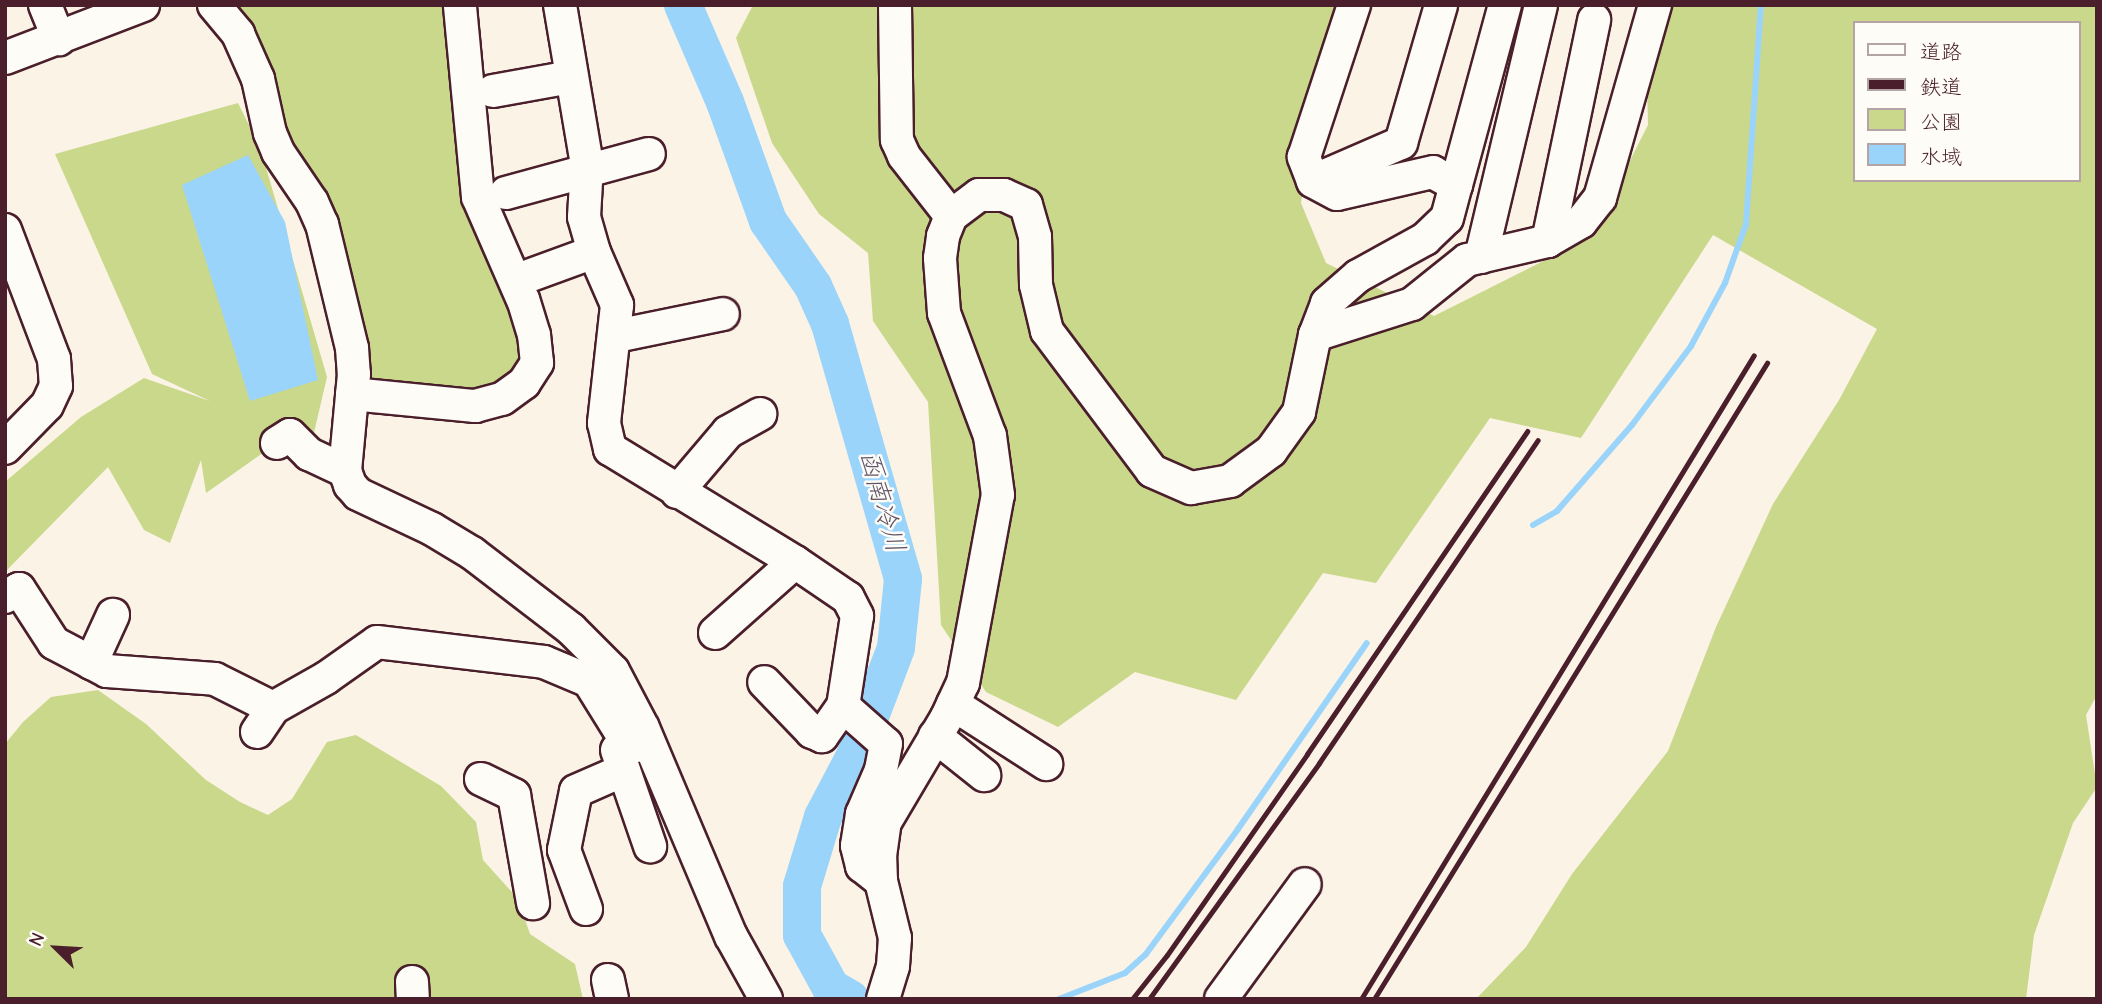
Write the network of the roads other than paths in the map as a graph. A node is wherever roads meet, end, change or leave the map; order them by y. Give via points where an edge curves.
1 (45, 5) edge
2 (143, 5) edge
3 (214, 5) edge
4 (460, 5) edge
5 (560, 5) edge
6 (895, 5) edge
7 (1354, 5) edge
8 (1441, 5) edge
9 (1505, 5) edge
10 (1541, 5) edge
11 (1655, 5) edge
12 (1594, 20) dead end
13 (59, 39) junction
14 (5, 58) edge
15 (571, 77) junction
16 (493, 91) dead end
17 (649, 154) dead end
18 (586, 172) junction
19 (1313, 181) junction
20 (1456, 185) junction
21 (506, 193) dead end
22 (951, 216) junction
23 (5, 230) edge
24 (1548, 242) junction
25 (594, 252) junction
26 (1481, 257) junction
27 (531, 275) dead end
28 (723, 314) dead end
29 (1315, 335) junction
30 (616, 336) junction
31 (352, 394) junction
32 (760, 414) dead end
33 (277, 443) dead end
34 (5, 448) edge
35 (345, 471) junction
36 (677, 492) junction
37 (794, 562) junction
38 (5, 597) edge
39 (113, 615) dead end
40 (716, 633) dead end
41 (91, 663) junction
42 (764, 682) dead end
43 (598, 696) junction
44 (953, 704) junction
45 (843, 706) junction
46 (935, 736) junction
47 (650, 744) junction
48 (1046, 764) dead end
49 (624, 770) junction
50 (984, 775) dead end
51 (481, 779) dead end
52 (520, 832) junction
53 (650, 846) dead end
54 (564, 850) junction
55 (881, 881) junction
56 (1305, 884) dead end
57 (533, 903) dead end
58 (586, 909) dead end
59 (766, 999) edge
60 (883, 999) edge
61 (1221, 999) edge

1 - 13 street
2 - 13 street
3 - 31 street via 238,34 258,79 270,134 321,223 352,348
4 - 31 street via 478,197 523,300 537,363 524,383 502,399 475,406
5 - 15 street
6 - 22 street via 897,140 904,156
7 - 19 street via 1304,157
8 - 19 street via 1401,143
9 - 20 street via 1484,46
10 - 26 street
11 - 24 street via 1600,198 1581,222
12 - 24 street via 1569,95
13 - 14 street
15 - 16 street
15 - 18 street
17 - 18 street
18 - 21 street
18 - 25 street via 584,217
19 - 20 street via 1337,194 1433,172
20 - 29 street via 1447,218 1425,240 1358,276 1328,303
22 - 29 street via 979,195 1003,195 1026,205 1035,237 1036,285 1047,331 1152,471 1191,488 1230,481 1271,451 1299,412
22 - 44 street via 940,258 944,313 990,436 998,495 963,683
23 - 34 street via 54,359 56,386 47,405
24 - 26 street
25 - 27 street
25 - 30 street via 617,305
26 - 29 street via 1467,260 1412,304
28 - 30 street
30 - 36 street via 604,423 610,449
31 - 35 street
32 - 36 street via 728,432
33 - 35 street via 290,435 309,454
35 - 47 street via 358,494 472,554 571,629 613,671
36 - 37 street
37 - 40 street
37 - 45 street via 848,598 857,616
38 - 41 street via 19,589 54,643
39 - 41 street
41 - 43 street via 107,671 215,680 265,720 377,642 544,663 589,681
42 - 45 street via 812,732 822,736
43 - 47 street via 631,747
43 - 49 street
44 - 46 street
44 - 48 street
45 - 55 street via 886,744 881,771 862,814 857,846 862,866
46 - 50 street
46 - 55 street via 885,822
47 - 59 street via 731,936
49 - 53 street
49 - 54 street via 576,791
51 - 52 street via 513,795
52 - 54 street
52 - 57 street
54 - 58 street
55 - 60 street via 895,938
56 - 61 street

